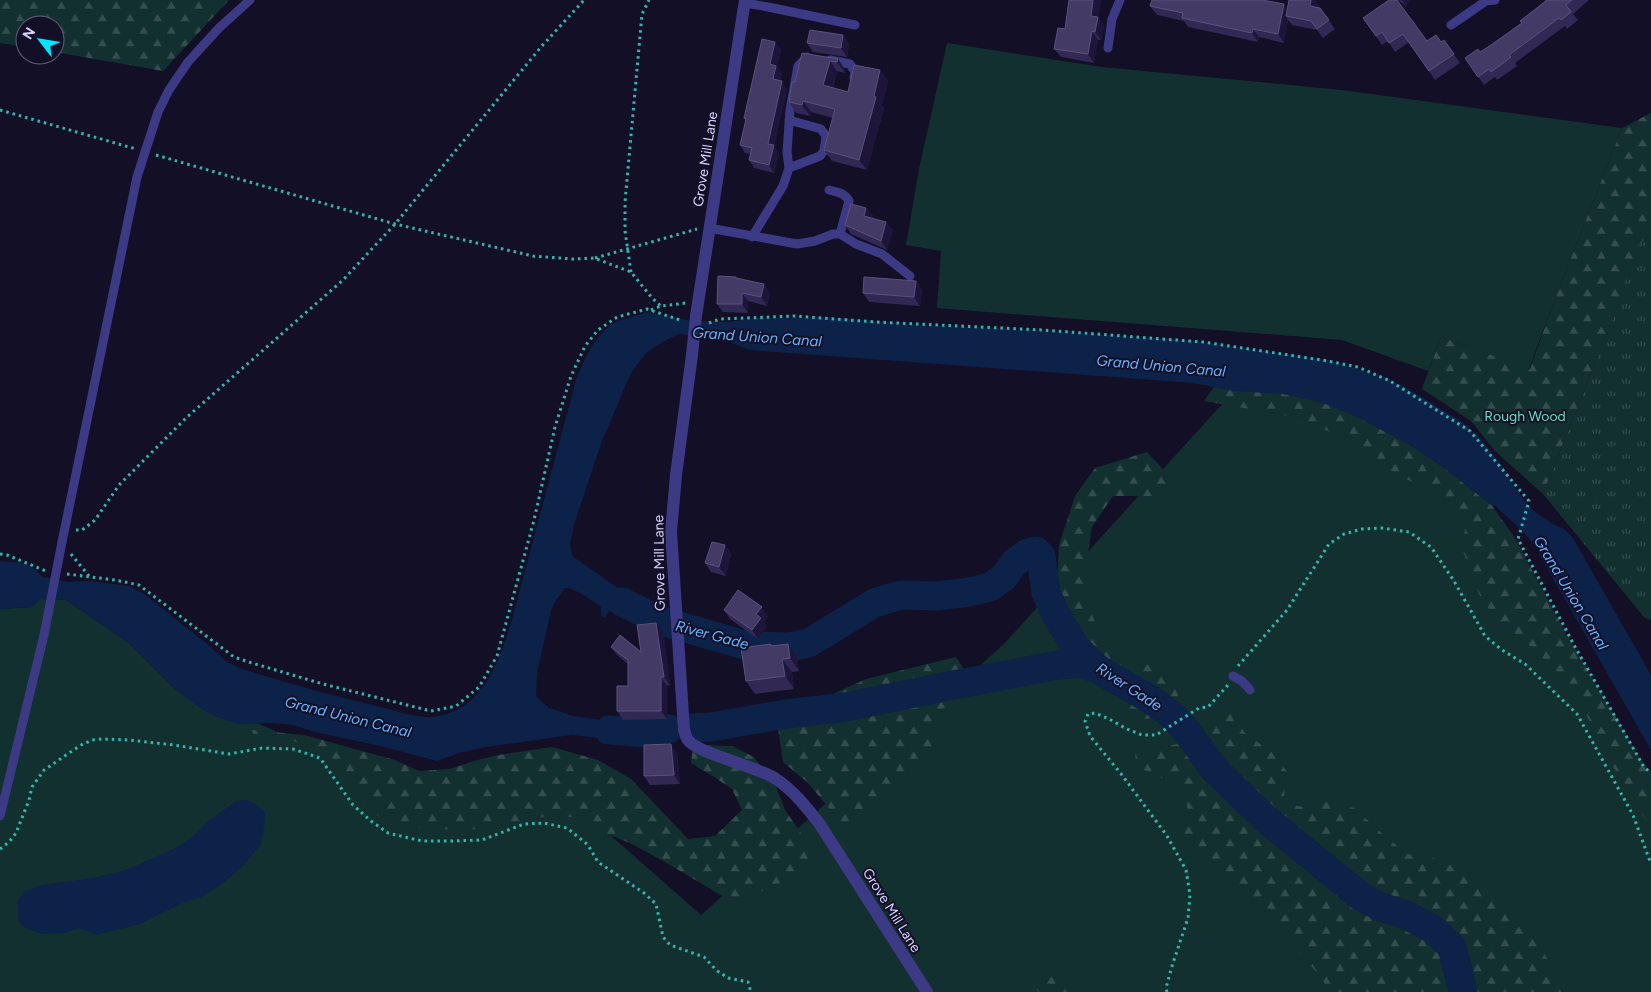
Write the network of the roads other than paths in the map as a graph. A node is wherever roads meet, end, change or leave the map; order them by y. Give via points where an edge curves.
1 (250, 0) edge
2 (1120, 0) edge
3 (1495, 0) edge
4 (745, 2) edge
5 (855, 25) dead end
6 (1451, 25) dead end
7 (1108, 48) dead end
8 (853, 86) edge
9 (789, 120) junction
10 (789, 168) junction
11 (829, 190) dead end
12 (709, 228) junction
13 (840, 234) junction
14 (752, 237) junction
15 (910, 276) dead end
16 (1232, 676) road end
17 (1250, 690) dead end
18 (0, 816) edge
19 (927, 992) edge

1 - 18 lane, bridge via 203,45 168,90 144,152 44,635
2 - 7 lane via 1112,20
3 - 6 lane via 1486,0
4 - 5 lane
4 - 12 street, Grove Mill Lane
8 - 9 lane via 855,72 850,64 808,57 803,59 798,66
9 - 10 lane
9 - 10 lane via 821,129 826,136 820,156
10 - 14 lane via 783,186
11 - 13 lane via 844,194 849,201
12 - 14 lane
12 - 19 street, Grove Mill Lane, bridge via 671,532 684,730 688,740 702,750 745,764 776,779 799,798 819,822
13 - 14 lane via 797,244
13 - 15 lane via 882,254
16 - 17 lane

